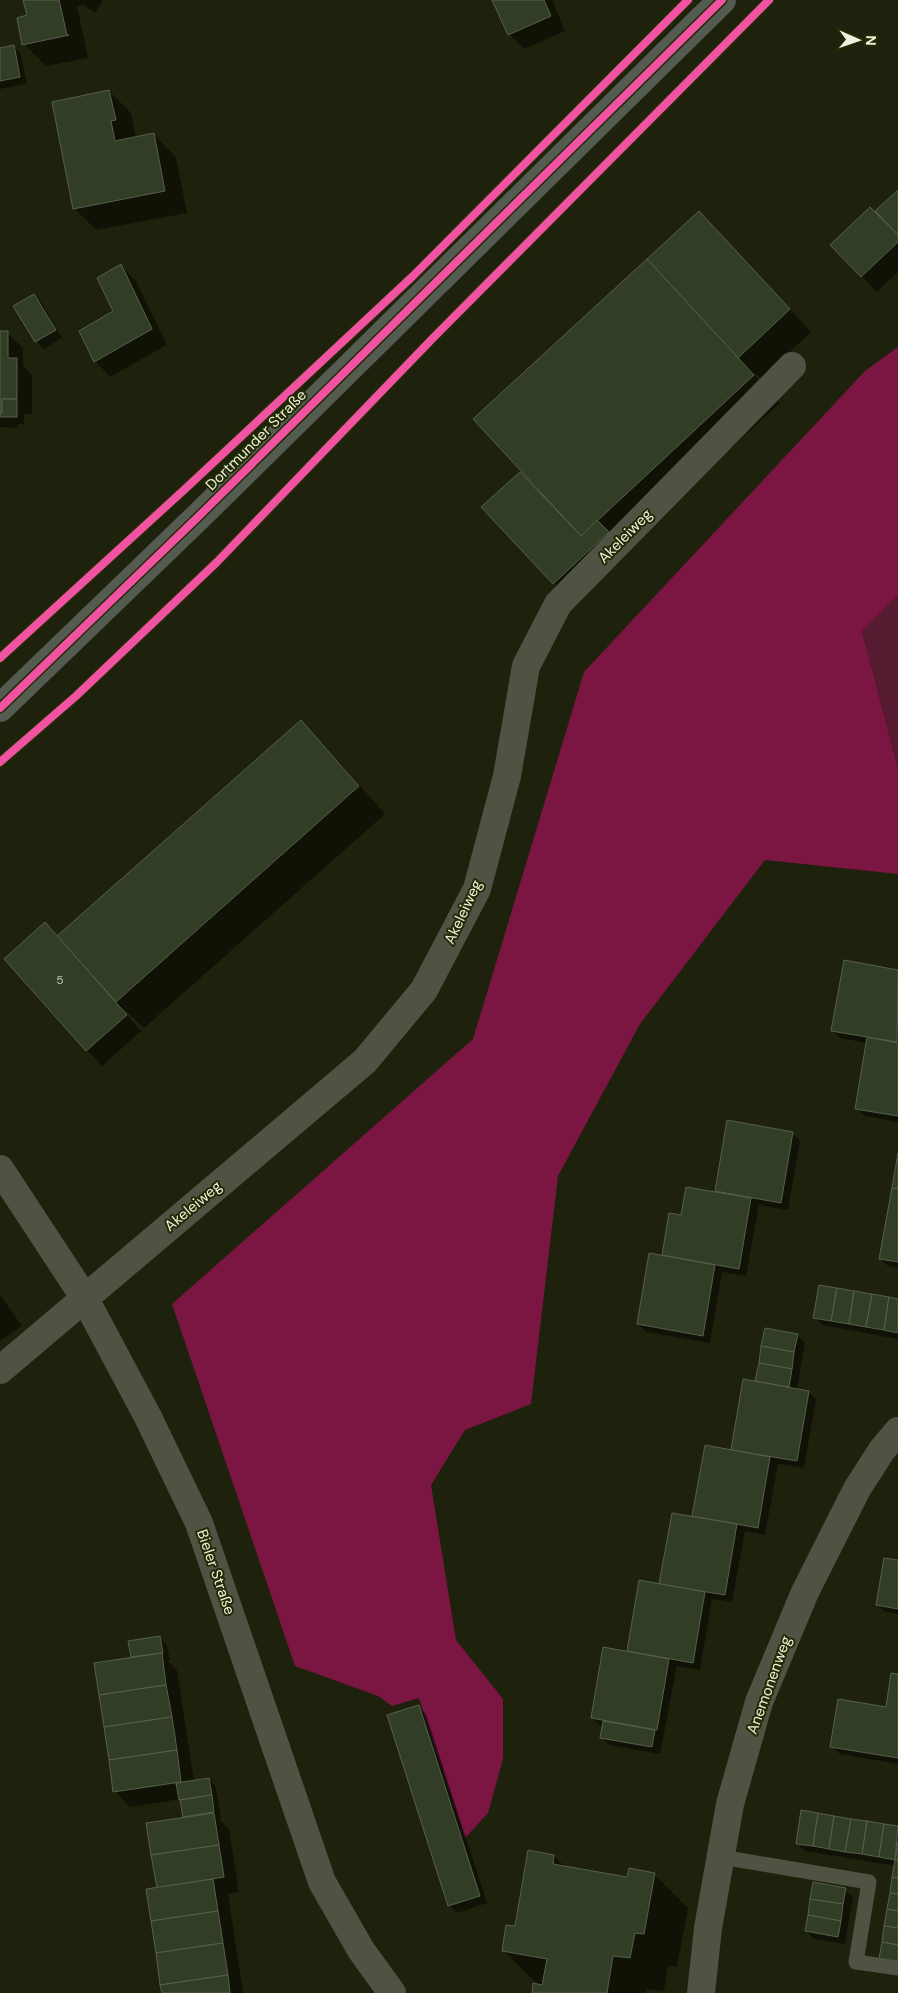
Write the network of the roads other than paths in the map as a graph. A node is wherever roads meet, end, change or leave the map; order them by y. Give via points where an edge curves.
1 (722, 0) edge
2 (792, 366) dead end
3 (0, 708) edge
4 (0, 1169) edge
5 (84, 1297) junction
6 (0, 1370) edge
7 (898, 1431) edge
8 (721, 1857) junction
9 (898, 1968) edge
10 (392, 1993) edge
11 (701, 1993) edge

1 - 3 main road, Dortmunder Straße
2 - 5 street, Akeleiweg via 558,604 526,666 507,776 476,889 424,990 365,1061
4 - 5 street, Bieler Straße
5 - 6 street, Akeleiweg
5 - 10 street, Bieler Straße via 148,1417 199,1523 322,1882
7 - 8 street, Anemonenweg via 856,1488 805,1592 759,1702 730,1804
8 - 9 lane via 869,1882 856,1962
8 - 11 street, Anemonenweg via 708,1928

